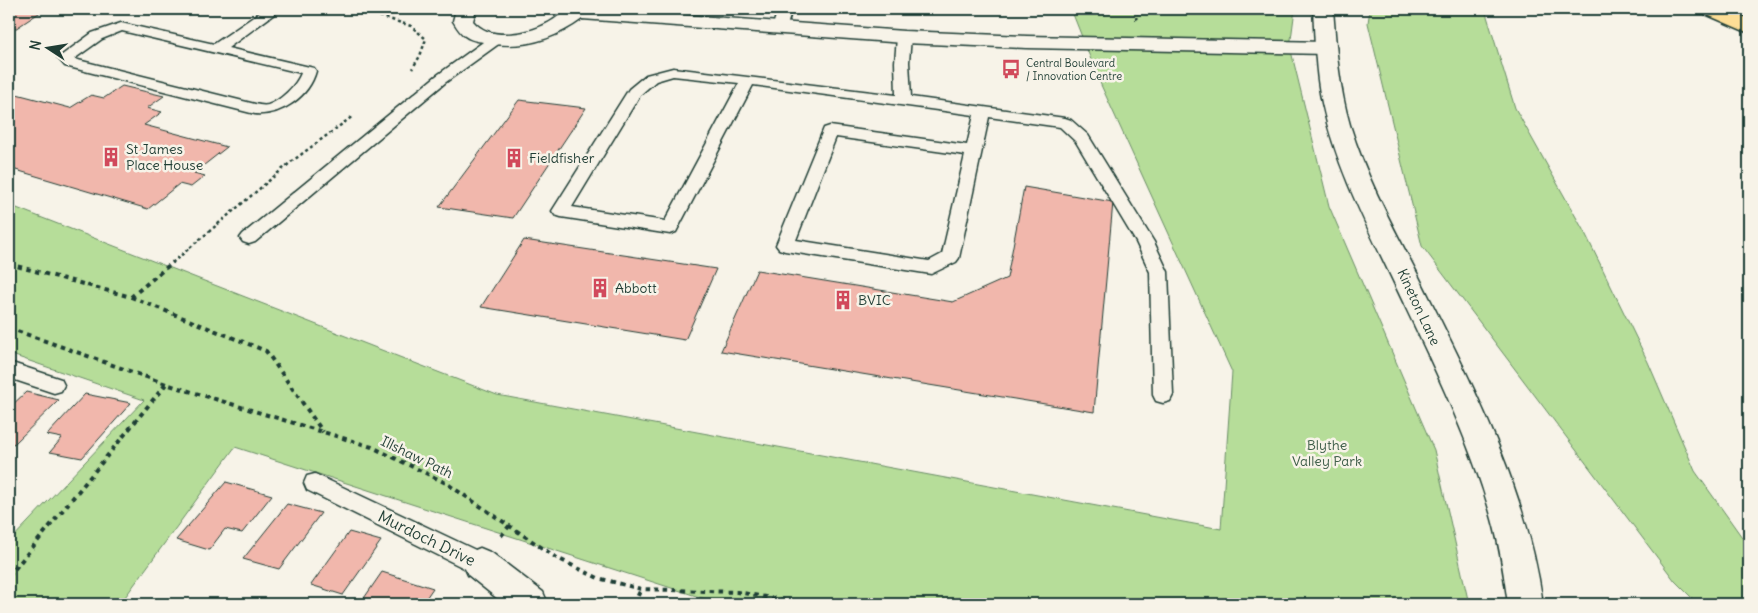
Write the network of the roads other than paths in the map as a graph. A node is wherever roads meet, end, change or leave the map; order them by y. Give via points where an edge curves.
1 (274, 9) edge
2 (466, 9) edge
3 (785, 9) edge
4 (1323, 9) edge
5 (1710, 9) edge
6 (578, 11) edge
7 (1749, 27) edge
8 (779, 29) junction
9 (904, 36) junction
10 (495, 40) junction
11 (1326, 48) junction
12 (218, 49) junction
13 (748, 80) junction
14 (904, 101) junction
15 (983, 111) junction
16 (974, 150) junction
17 (249, 238) dead end
18 (9, 370) edge
19 (54, 385) dead end
20 (1162, 395) dead end
21 (316, 484) dead end
22 (480, 564) joint
23 (531, 604) edge
24 (1526, 604) edge

1 - 12 lane
2 - 10 street via 463,21 472,33
3 - 8 lane
4 - 11 street, Kineton Lane
5 - 7 highway
6 - 8 street
6 - 10 street via 562,26 544,34
8 - 9 street
9 - 11 street via 1027,42
9 - 14 lane
10 - 17 lane via 441,79
11 - 24 street, Kineton Lane via 1332,102 1351,163 1472,422 1500,492 1524,578
12 - 12 lane via 121,27 97,36 65,58 70,63 268,110 304,84 308,76 309,71
13 - 13 lane via 672,72 643,83 634,92 561,211 670,228
13 - 14 lane
14 - 15 lane
15 - 16 lane
15 - 20 lane via 1065,123 1082,139 1146,242 1159,272
16 - 16 lane via 950,258 931,268 785,245 830,131
18 - 19 lane
21 - 22 lane, Murdoch Drive
22 - 23 street, Murdoch Drive

